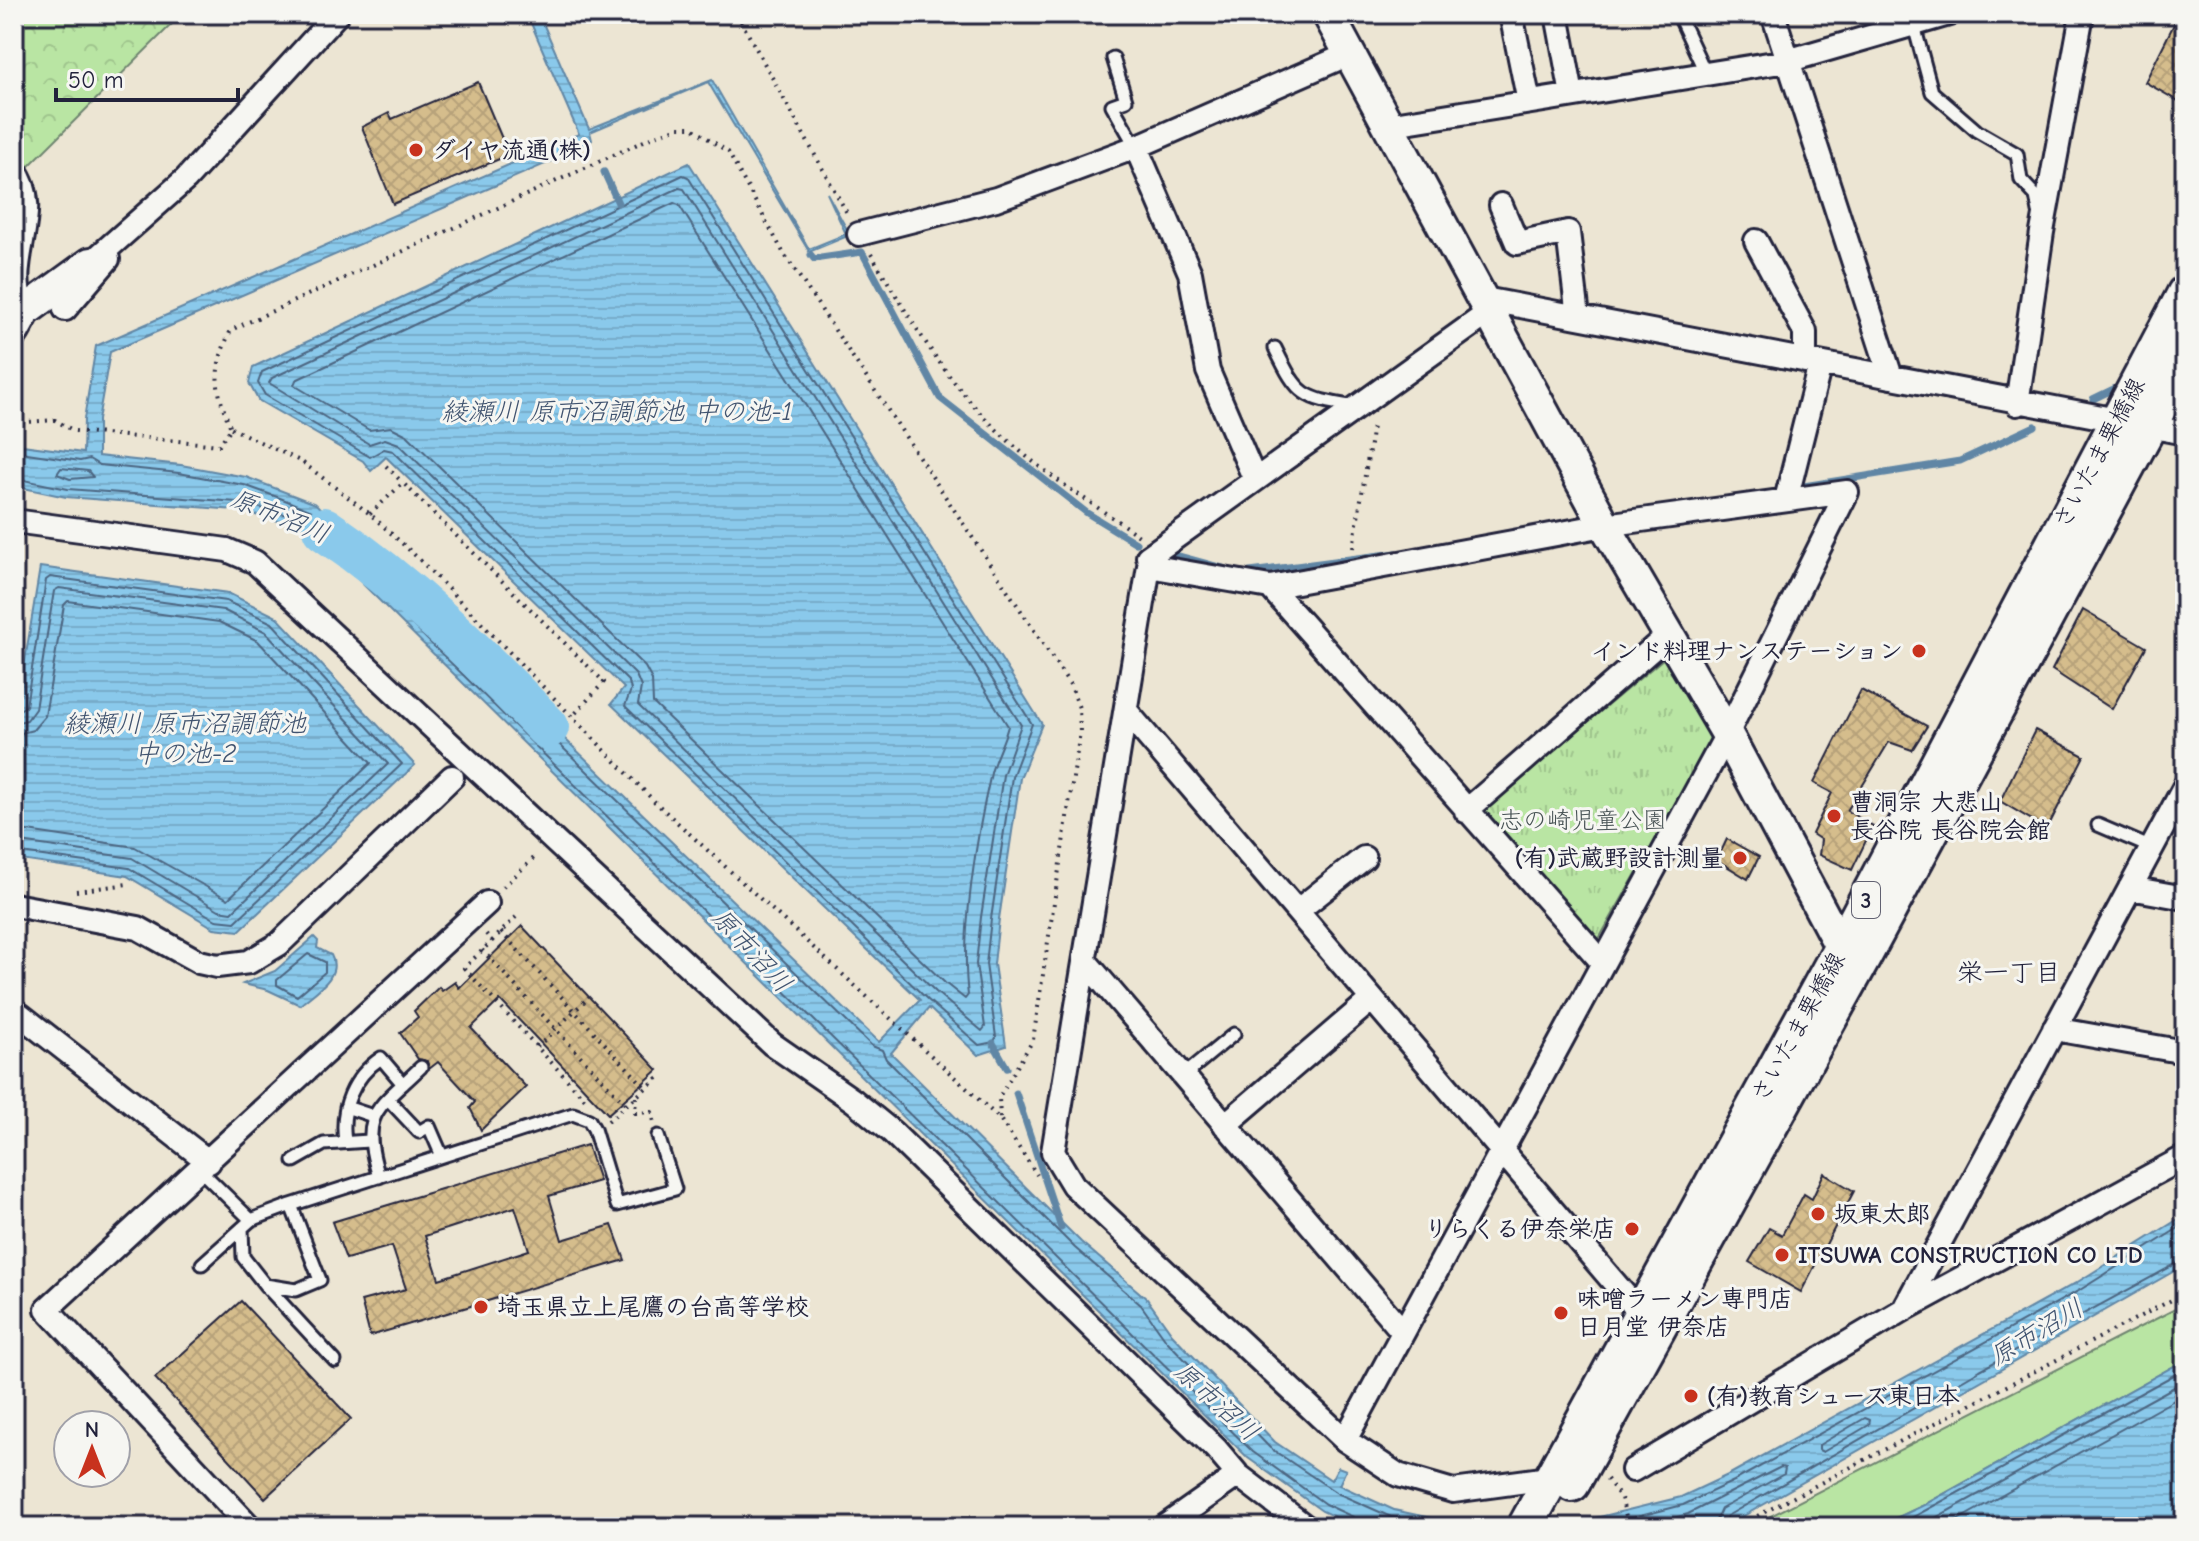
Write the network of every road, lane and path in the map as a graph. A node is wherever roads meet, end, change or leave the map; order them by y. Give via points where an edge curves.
1 (337, 14) edge
2 (737, 14) edge
3 (1328, 14) edge
4 (1511, 14) edge
5 (1557, 14) edge
6 (1678, 14) edge
7 (1773, 14) edge
8 (1949, 14) edge
9 (2082, 14) edge
10 (1912, 19) edge
11 (1347, 55) junction
12 (1113, 58) dead end
13 (1787, 61) junction
14 (1706, 74) junction
15 (1572, 95) junction
16 (1529, 102) junction
17 (1387, 125) junction
18 (1136, 147) junction
19 (14, 169) edge
20 (1501, 205) dead end
21 (2042, 232) junction
22 (859, 234) junction
23 (121, 237) junction
24 (1756, 241) dead end
25 (91, 263) joint
26 (2185, 293) edge
27 (1487, 305) junction
28 (65, 309) dead end
29 (1578, 317) junction
30 (20, 321) edge
31 (1275, 348) dead end
32 (2185, 359) edge
33 (1812, 363) junction
34 (1891, 377) junction
35 (1378, 392) junction
36 (2017, 404) junction
37 (1357, 407) junction
38 (14, 423) edge
39 (2131, 425) junction
40 (231, 428) junction
41 (2185, 433) edge
42 (386, 466) dead end
43 (1255, 480) junction
44 (403, 483) junction
45 (1788, 492) junction
46 (370, 514) junction
47 (1602, 520) junction
48 (17, 524) edge
49 (1353, 550) dead end
50 (1148, 557) joint
51 (1270, 587) junction
52 (1667, 636) junction
53 (1127, 712) junction
54 (573, 717) junction
55 (1727, 734) junction
56 (452, 777) dead end
57 (2185, 786) edge
58 (1466, 811) junction
59 (2098, 825) dead end
60 (554, 839) junction
61 (2152, 848) junction
62 (1364, 858) dead end
63 (2130, 888) junction
64 (2185, 898) edge
65 (14, 905) edge
66 (478, 911) junction
67 (1297, 911) junction
68 (516, 917) dead end
69 (501, 932) junction
70 (492, 941) junction
71 (482, 950) junction
72 (1852, 953) junction
73 (1085, 961) junction
74 (1603, 963) junction
75 (588, 998) dead end
76 (1372, 999) junction
77 (14, 1010) edge
78 (574, 1011) junction
79 (556, 1029) junction
80 (2054, 1029) junction
81 (1234, 1034) dead end
82 (537, 1047) junction
83 (2185, 1052) edge
84 (421, 1067) dead end
85 (1183, 1076) junction
86 (659, 1077) dead end
87 (403, 1084) junction
88 (646, 1088) junction
89 (636, 1097) junction
90 (388, 1099) junction
91 (587, 1101) dead end
92 (626, 1105) junction
93 (346, 1107) junction
94 (597, 1112) dead end
95 (373, 1116) junction
96 (1000, 1119) junction
97 (1225, 1125) junction
98 (658, 1136) joint
99 (345, 1141) junction
100 (369, 1141) junction
101 (1501, 1150) junction
102 (442, 1156) junction
103 (2185, 1157) edge
104 (294, 1161) dead end
105 (205, 1167) junction
106 (379, 1177) junction
107 (1043, 1184) dead end
108 (291, 1205) junction
109 (246, 1224) junction
110 (202, 1264) dead end
111 (265, 1285) junction
112 (2185, 1293) edge
113 (1903, 1310) junction
114 (1649, 1323) junction
115 (1403, 1332) junction
116 (335, 1361) dead end
117 (1345, 1440) junction
118 (1633, 1470) dead end
119 (1238, 1475) junction
120 (1621, 1498) dead end
121 (1545, 1507) edge
122 (250, 1527) edge
123 (1164, 1527) edge
124 (1306, 1527) edge
125 (1629, 1527) edge
126 (1736, 1527) edge

1 - 23 street via 186,179
2 - 22 path
3 - 11 street
4 - 16 street
5 - 15 street
6 - 14 lane
7 - 13 street
8 - 10 street
9 - 21 street
10 - 13 street
10 - 21 lane via 1932,92 1977,131 2017,154 2021,180 2036,196
11 - 17 street
11 - 18 street
12 - 18 lane via 1126,100 1112,105
13 - 14 street
13 - 34 street
14 - 15 street
15 - 16 street
16 - 17 street
17 - 27 street
18 - 22 street via 996,199
18 - 43 street via 1190,273 1208,371
19 - 30 street via 26,202 14,279
20 - 29 street via 1517,243 1568,232
21 - 36 street
22 - 50 path via 939,364 996,429 1142,538
23 - 25 street
23 - 28 street via 102,271
24 - 33 street via 1805,332
25 - 30 street
26 - 39 main road, さいたま栗橋線 / 3
27 - 29 street
27 - 35 street
27 - 47 street
29 - 33 street
31 - 37 lane via 1292,382 1311,399
32 - 39 main road, さいたま栗橋線 / 3
33 - 34 street
33 - 45 street
34 - 36 street
35 - 37 street
35 - 49 path
36 - 39 street
37 - 43 street
38 - 40 path via 55,420 74,431 219,445
39 - 41 street
39 - 72 main road, さいたま栗橋線 / 3
40 - 46 path via 302,462
40 - 96 path via 216,378 231,330 678,127 691,127 728,152 783,252 1071,686 1079,708 1080,732 1033,1040 999,1097
42 - 44 path
43 - 50 street
44 - 46 path
44 - 54 path via 604,682
45 - 47 street
45 - 55 street via 1847,492
46 - 54 path
47 - 51 street
47 - 52 street
48 - 60 street via 227,550 255,562
51 - 53 street via 1149,566
51 - 58 street
52 - 55 street
52 - 58 street
53 - 67 street
53 - 73 street
54 - 96 path via 655,802
55 - 72 street
55 - 74 street
56 - 65 street via 279,944 249,962 199,962 138,928
57 - 61 street
58 - 74 street
59 - 61 lane
60 - 66 path
60 - 119 street via 772,1044 892,1132
61 - 63 street
62 - 67 street
63 - 64 street
63 - 80 street
66 - 70 path
66 - 105 street
67 - 76 street
68 - 69 path
69 - 70 path
69 - 78 path
70 - 71 path
71 - 79 path
71 - 82 path via 464,968
72 - 114 main road, さいたま栗橋線 / 3
73 - 85 street
73 - 117 street via 1053,1152 1073,1185
74 - 101 street
75 - 78 path
76 - 97 street
76 - 101 street
77 - 105 street
78 - 79 path
78 - 88 path
79 - 82 path
79 - 92 path
80 - 83 street
80 - 113 street
81 - 85 lane
82 - 91 path
84 - 87 lane
85 - 97 street
86 - 88 path
87 - 90 lane
87 - 93 lane via 381,1058 356,1080
88 - 89 path
89 - 92 path
89 - 98 path via 635,1113 652,1112
90 - 95 lane
90 - 102 lane via 419,1132 429,1126
92 - 94 path via 607,1123
93 - 95 lane
93 - 99 lane
95 - 100 lane
96 - 107 path
97 - 115 street
98 - 102 lane via 675,1189 617,1205 594,1129 582,1116 565,1116
99 - 100 lane
99 - 104 lane via 324,1144
100 - 106 lane
101 - 114 street
101 - 115 street
102 - 106 lane
103 - 113 street
105 - 109 lane
105 - 122 street via 47,1309
106 - 108 lane
108 - 109 lane
108 - 111 lane via 320,1280 296,1290
109 - 110 lane
109 - 111 lane via 243,1257
111 - 116 lane
112 - 126 path
113 - 118 street
114 - 121 main road, さいたま栗橋線 / 3
115 - 117 street
117 - 121 street via 1398,1475
119 - 123 street
119 - 124 street
120 - 125 path

